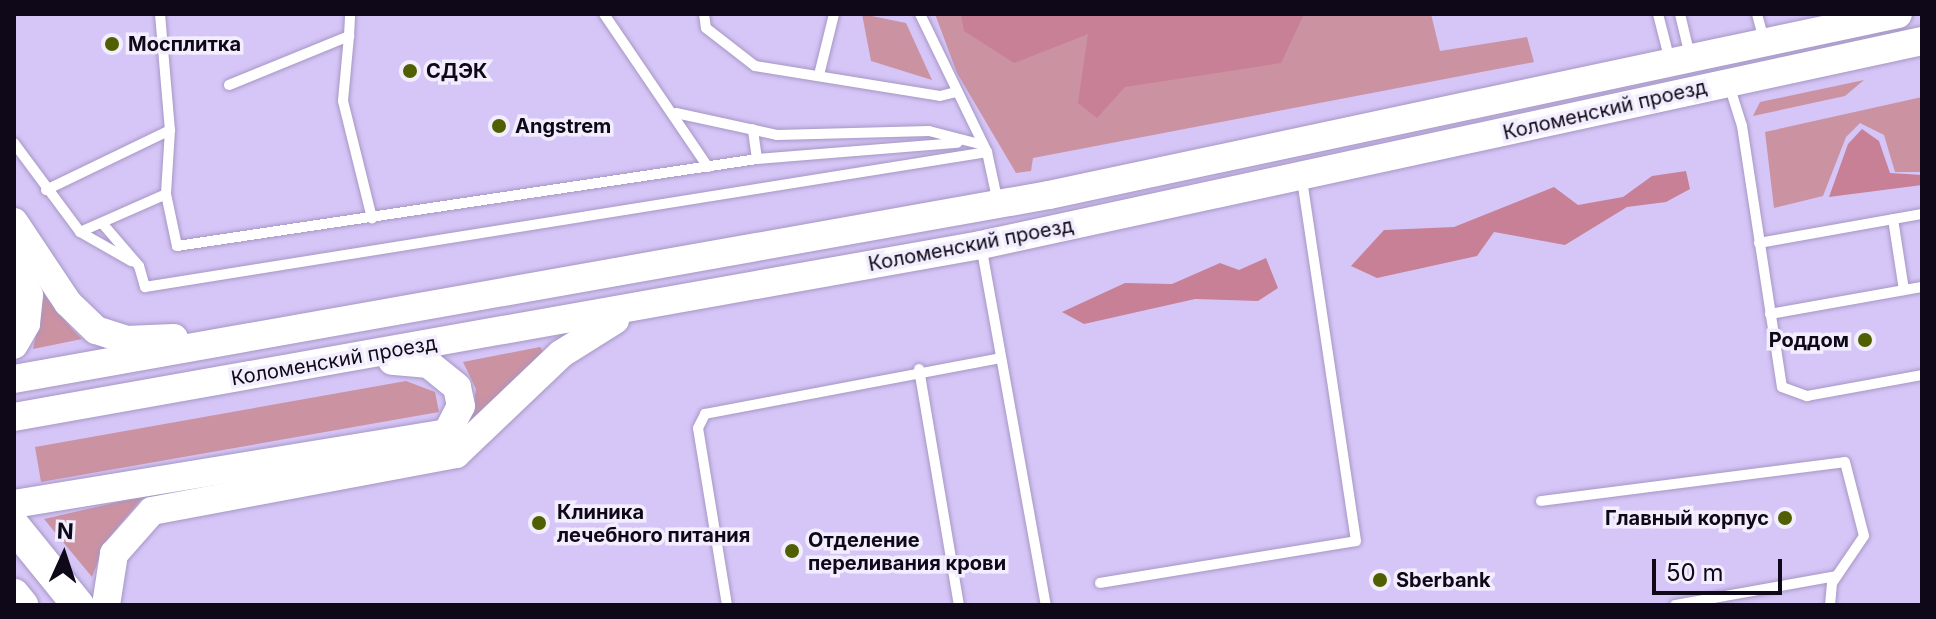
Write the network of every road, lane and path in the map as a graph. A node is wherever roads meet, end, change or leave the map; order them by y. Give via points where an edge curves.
1 (160, 14) edge
2 (350, 14) edge
3 (604, 14) edge
4 (704, 14) edge
5 (834, 14) edge
6 (920, 14) edge
7 (1658, 14) edge
8 (1680, 14) edge
9 (1757, 14) edge
10 (1898, 14) edge
11 (349, 36) junction
12 (1922, 41) edge
13 (1765, 43) junction
14 (1680, 60) junction
15 (820, 71) junction
16 (1728, 83) junction
17 (229, 85) dead end
18 (956, 92) junction
19 (676, 113) junction
20 (753, 129) junction
21 (170, 130) junction
22 (14, 143) edge
23 (985, 148) junction
24 (757, 159) junction
25 (708, 167) junction
26 (1302, 178) junction
27 (46, 190) junction
28 (166, 194) junction
29 (998, 204) junction
30 (1922, 214) edge
31 (372, 218) junction
32 (1893, 219) junction
33 (14, 222) edge
34 (102, 223) junction
35 (80, 232) junction
36 (1759, 243) junction
37 (981, 245) junction
38 (14, 262) edge
39 (139, 266) junction
40 (1922, 287) edge
41 (1904, 290) junction
42 (708, 294) junction
43 (1770, 314) junction
44 (303, 332) junction
45 (14, 345) edge
46 (351, 358) junction
47 (1001, 358) junction
48 (919, 369) junction
49 (1922, 375) edge
50 (14, 379) edge
51 (14, 417) edge
52 (1541, 501) dead end
53 (14, 504) edge
54 (14, 526) edge
55 (1836, 576) junction
56 (1100, 583) dead end
57 (14, 595) edge
58 (22, 605) edge
59 (78, 605) edge
60 (106, 605) edge
61 (727, 605) edge
62 (959, 605) edge
63 (1046, 605) edge
64 (1675, 605) edge
65 (1830, 605) edge

1 - 21 lane
2 - 11 lane
3 - 19 lane
4 - 15 lane via 706,28 755,66
5 - 15 lane
6 - 18 lane
7 - 14 lane
8 - 14 lane
9 - 13 lane
10 - 13 main road, Коломенский проезд
11 - 17 lane
11 - 31 lane via 343,101
12 - 16 main road, Коломенский проезд
13 - 14 main road, Коломенский проезд
14 - 29 main road, Коломенский проезд
15 - 18 lane via 935,95
16 - 26 main road, Коломенский проезд
16 - 36 lane via 1742,126
18 - 23 lane
19 - 20 lane
19 - 25 lane
20 - 23 lane via 823,139 929,131
20 - 24 lane
21 - 27 lane
21 - 28 lane
22 - 27 lane
23 - 24 lane via 931,141
23 - 29 lane
23 - 39 lane via 145,287
24 - 25 lane
25 - 31 lane
26 - 37 main road, Коломенский проезд
26 - 56 lane via 1356,541
27 - 35 lane
28 - 31 lane via 177,246
28 - 34 lane
29 - 44 main road, Коломенский проезд
30 - 32 lane
32 - 36 lane
32 - 41 lane
33 - 44 main road via 68,303 110,337
34 - 35 lane
34 - 39 lane
35 - 39 lane
36 - 43 lane
37 - 42 main road, Коломенский проезд
37 - 47 lane
38 - 45 main road via 29,295 26,324
40 - 41 lane
41 - 43 lane
42 - 46 main road, Коломенский проезд
42 - 60 main road via 585,334 456,454 159,507 118,546
43 - 49 lane via 1782,387 1794,395
44 - 50 main road, Коломенский проезд
46 - 51 main road, Коломенский проезд
46 - 53 main road via 444,371 457,387 457,423 432,440
47 - 48 lane
47 - 63 lane
48 - 61 lane via 705,414 698,428
48 - 62 lane
52 - 55 lane via 1836,459 1854,477 1864,536
54 - 59 main road
55 - 64 lane
55 - 65 lane
57 - 58 main road

